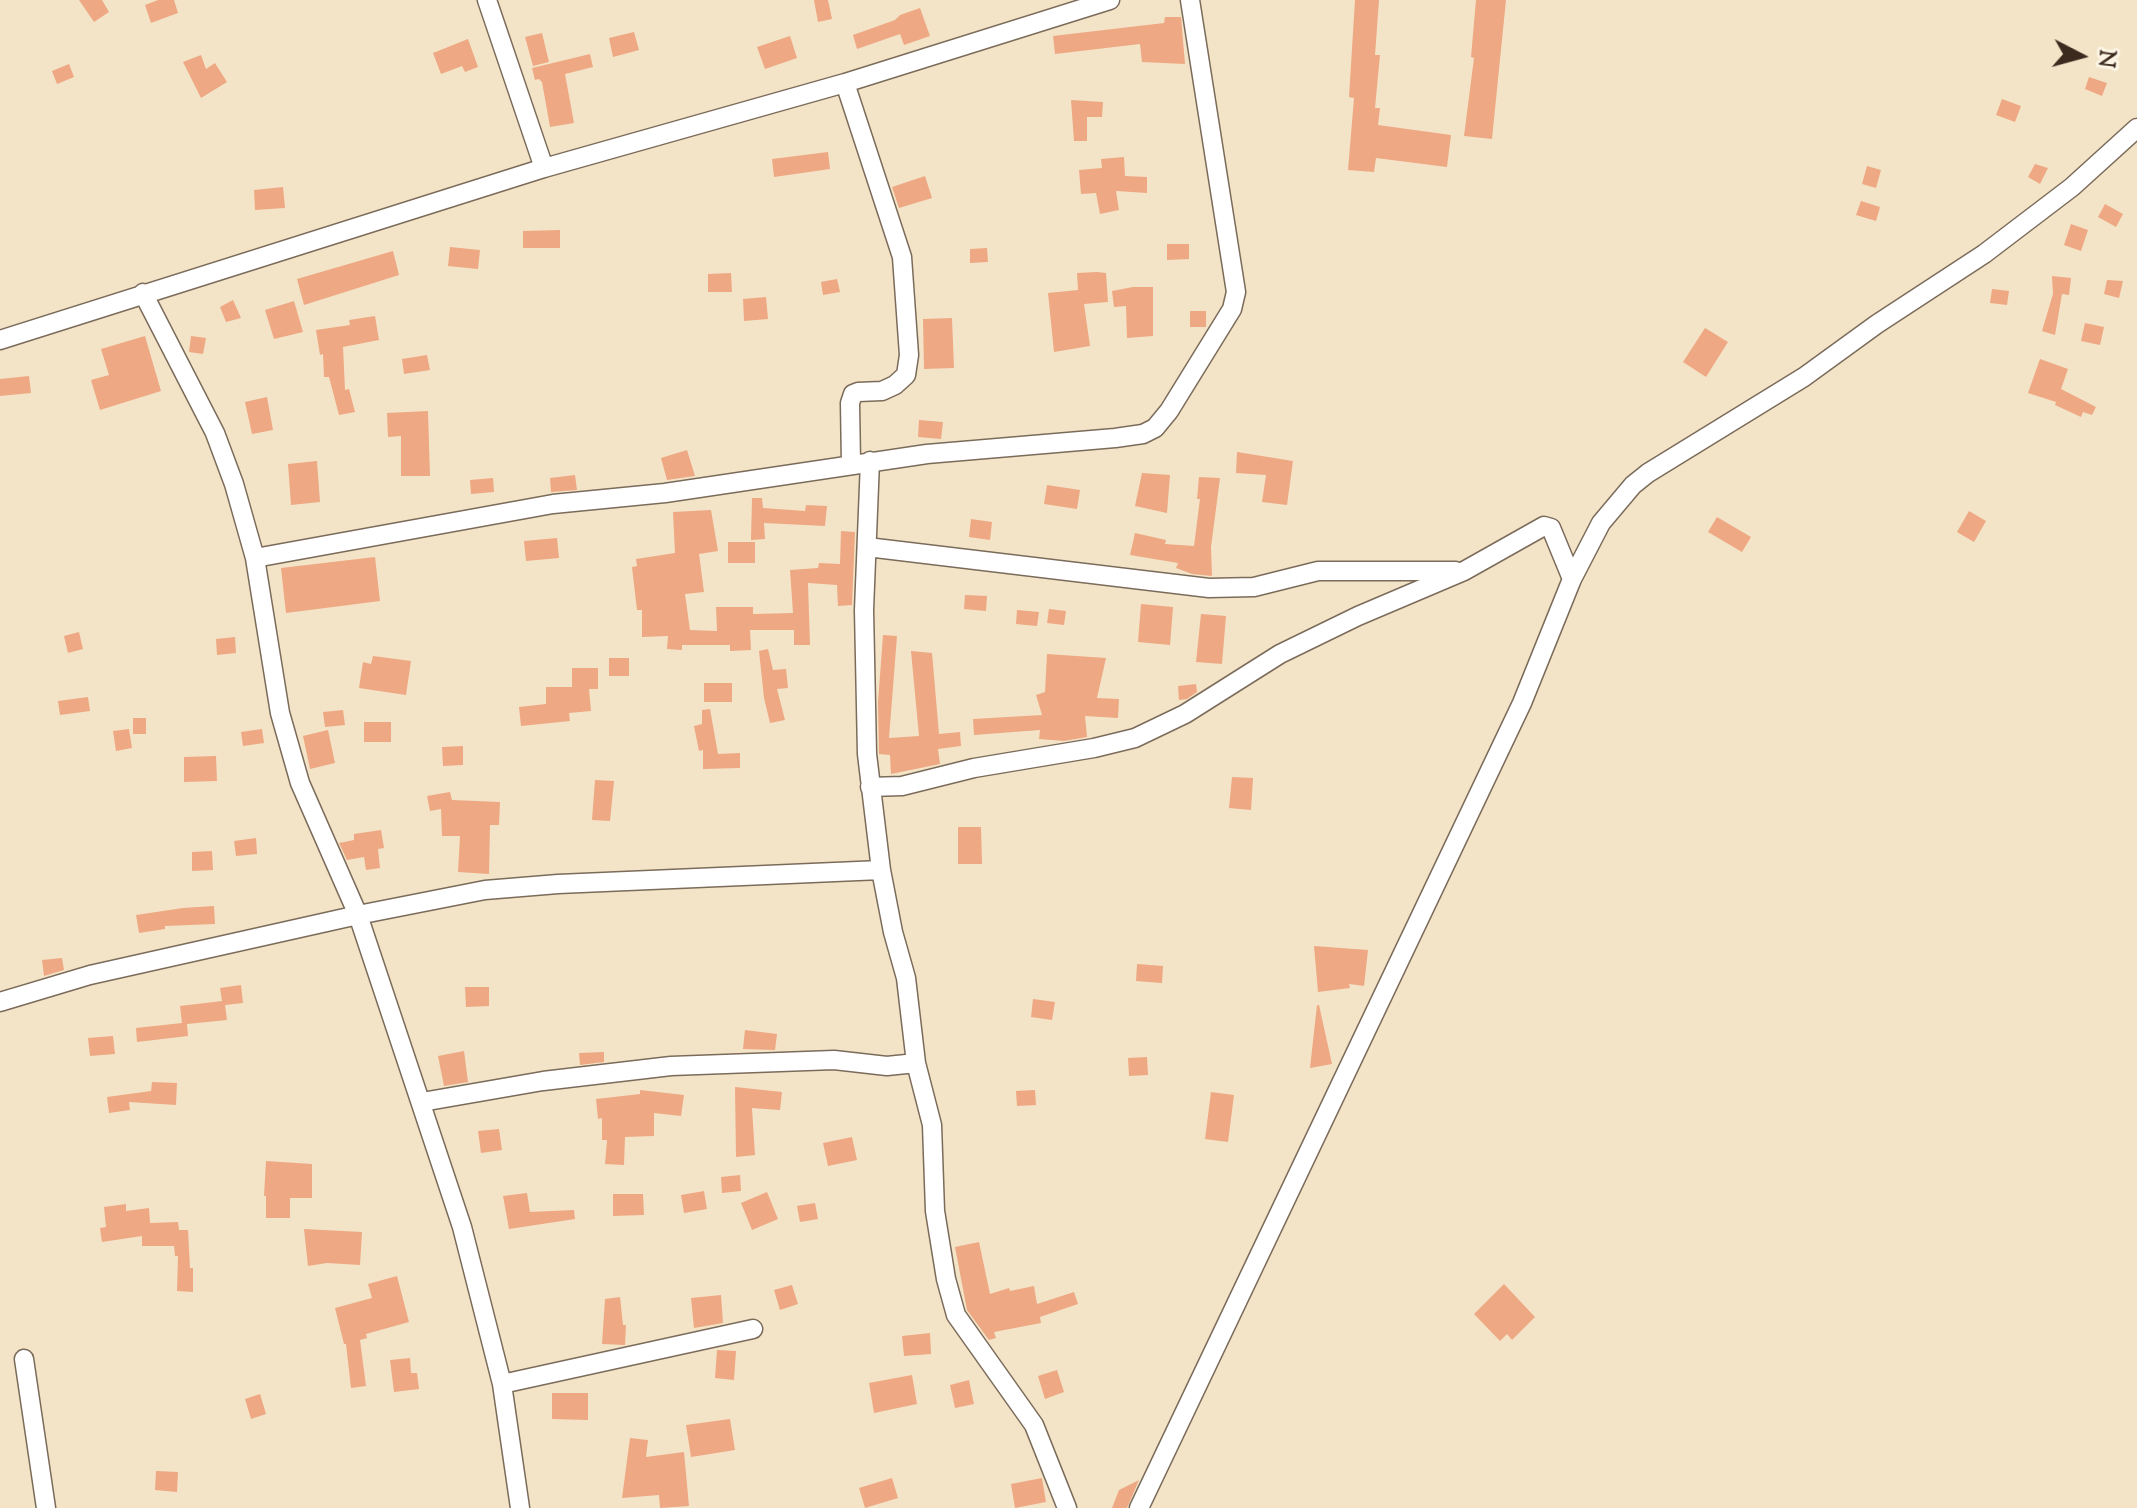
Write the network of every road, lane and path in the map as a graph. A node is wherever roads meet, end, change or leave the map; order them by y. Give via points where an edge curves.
1 (487, 0) edge
2 (1110, 0) edge
3 (1190, 0) edge
4 (845, 83) junction
5 (2137, 128) edge
6 (544, 168) junction
7 (143, 293) junction
8 (0, 340) edge
9 (860, 462) junction
10 (867, 547) junction
11 (255, 558) junction
12 (1464, 571) junction
13 (1572, 579) junction
14 (870, 787) junction
15 (881, 870) junction
16 (358, 915) junction
17 (0, 1002) edge
18 (916, 1063) junction
19 (422, 1102) junction
20 (753, 1329) dead end
21 (24, 1359) dead end
22 (502, 1384) junction
23 (46, 1508) edge
24 (520, 1508) edge
25 (1067, 1508) edge
26 (1139, 1508) edge

1 - 6 street
2 - 4 street
3 - 9 street via 1236,292 1232,309 1169,411 1143,434
4 - 6 street
4 - 9 street via 902,257 909,355 906,375 895,385 853,394
5 - 13 street via 2072,187 1984,254 1633,485 1601,523
6 - 7 street
7 - 8 street
7 - 11 street via 215,433
9 - 10 street
9 - 11 street via 665,493 553,504
10 - 12 street via 1209,588 1254,587 1318,571
10 - 14 street
11 - 16 street via 290,750
12 - 13 street via 1547,526
12 - 14 street via 1280,654 1185,714 1135,738 902,786
13 - 26 street via 1522,703
14 - 15 street
15 - 16 street via 534,885
15 - 18 street via 906,978
16 - 17 street via 90,975
16 - 19 street
18 - 19 street via 887,1066 834,1060 671,1066
18 - 25 street via 932,1125 935,1211 956,1315 1034,1425
19 - 22 street via 462,1227
20 - 22 street
21 - 23 street
22 - 24 street

